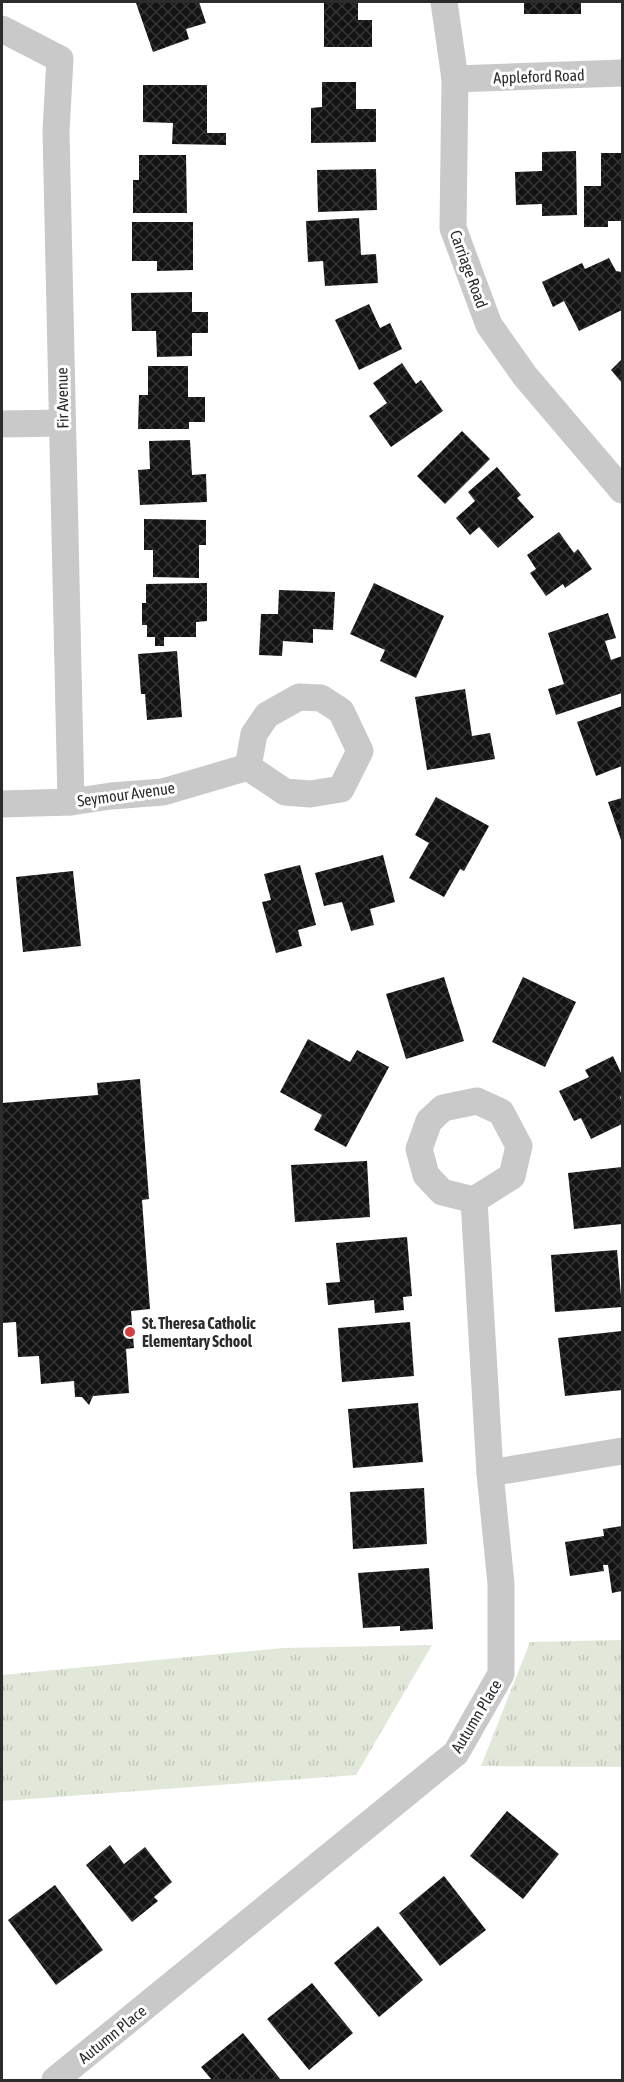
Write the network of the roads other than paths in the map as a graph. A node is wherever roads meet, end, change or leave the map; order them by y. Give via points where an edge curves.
1 (444, 2) edge
2 (2, 29) edge
3 (622, 73) edge
4 (455, 79) junction
5 (62, 423) junction
6 (2, 424) edge
7 (622, 490) edge
8 (248, 767) dead end
9 (72, 802) junction
10 (2, 804) edge
11 (474, 1200) dead end
12 (622, 1451) edge
13 (490, 1473) junction
14 (55, 2080) edge

1 - 4 street, Carriage Road
2 - 5 street, Fir Avenue via 60,59 56,131
3 - 4 street, Appleford Road
4 - 7 street, Carriage Road via 453,228 489,325 525,376
5 - 6 street
5 - 9 street, Fir Avenue
8 - 9 street, Seymour Avenue via 163,792
9 - 10 street, Seymour Avenue
11 - 13 street, Autumn Place
12 - 13 street
13 - 14 street, Autumn Place via 501,1584 501,1674 456,1753

